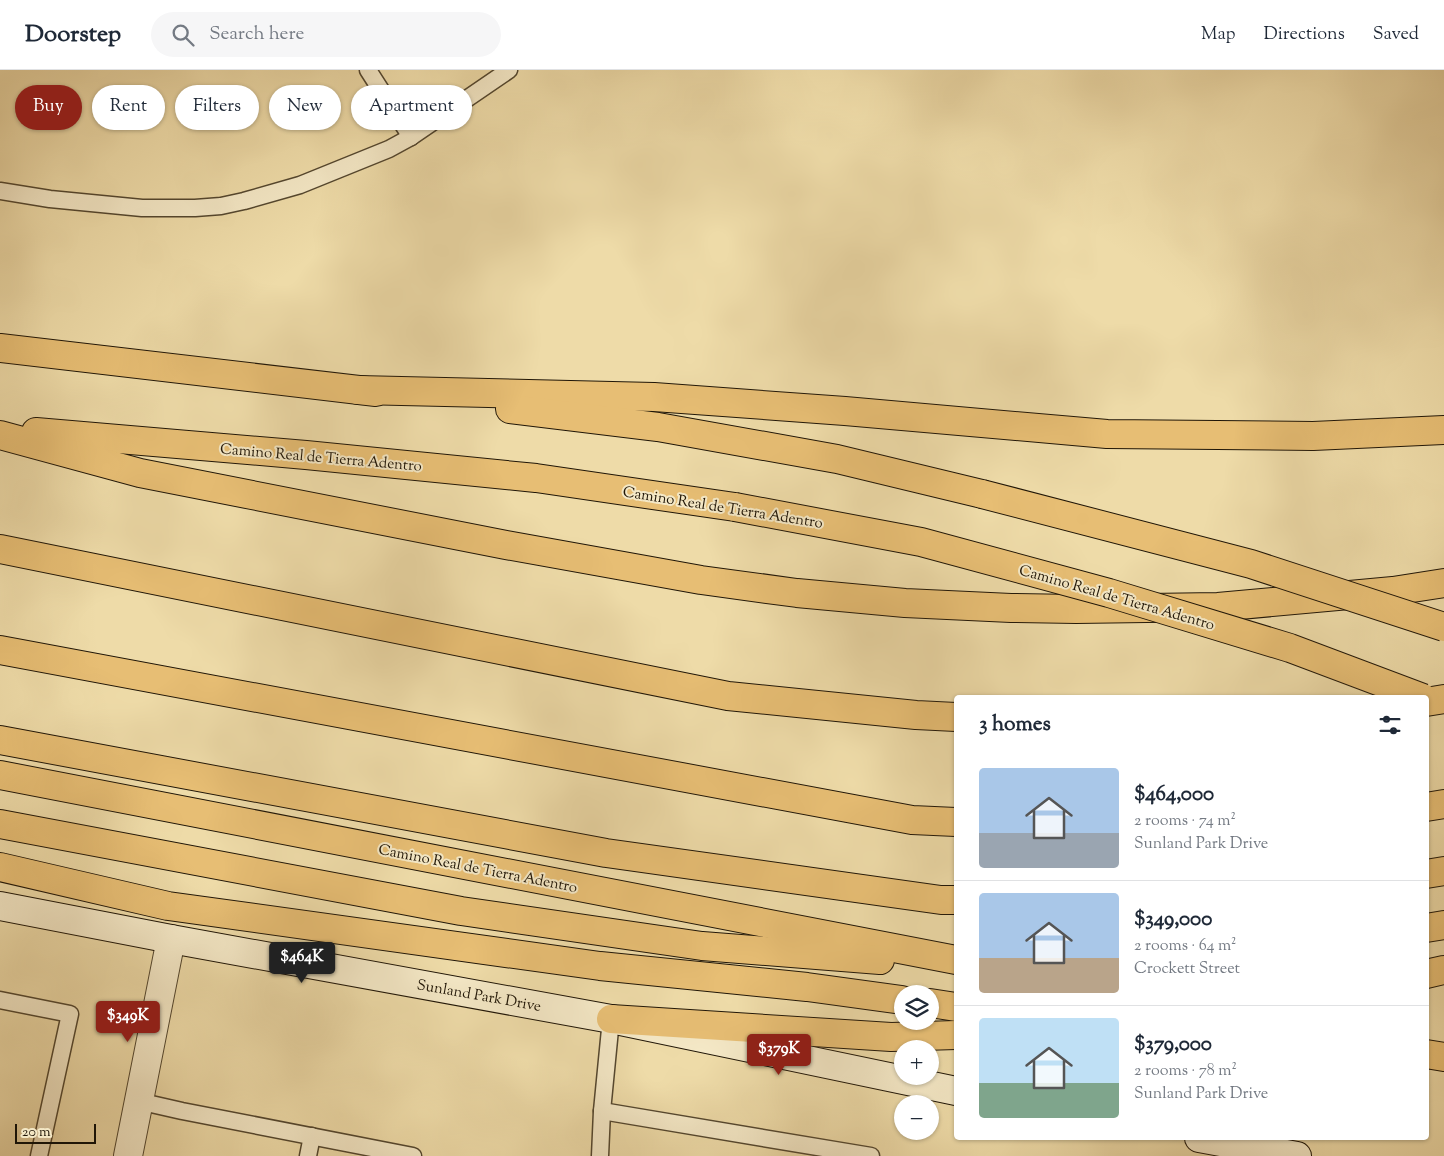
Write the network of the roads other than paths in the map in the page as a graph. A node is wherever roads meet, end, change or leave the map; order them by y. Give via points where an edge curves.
1 (368, 70) edge
2 (509, 70) edge
3 (411, 137) junction
4 (0, 191) edge
5 (0, 348) edge
6 (358, 390) junction
7 (0, 428) edge
8 (1444, 430) edge
9 (0, 435) edge
10 (0, 549) edge
11 (1444, 583) edge
12 (1444, 627) edge
13 (0, 650) edge
14 (1414, 695) edge
15 (1429, 699) edge
16 (1444, 699) edge
17 (1429, 700) edge
18 (1444, 705) edge
19 (954, 717) edge
20 (0, 740) edge
21 (0, 775) edge
22 (1444, 804) edge
23 (1429, 806) edge
24 (954, 822) edge
25 (0, 824) edge
26 (0, 867) edge
27 (1444, 871) edge
28 (1429, 874) edge
29 (954, 900) edge
30 (0, 906) edge
31 (1444, 925) edge
32 (1429, 928) edge
33 (171, 939) junction
34 (954, 961) edge
35 (954, 961) edge
36 (1444, 970) edge
37 (1429, 973) edge
38 (894, 999) edge
39 (0, 1000) edge
40 (939, 1004) edge
41 (954, 1007) edge
42 (611, 1019) junction
43 (954, 1035) edge
44 (1429, 1054) edge
45 (1444, 1057) edge
46 (1429, 1068) edge
47 (1444, 1071) edge
48 (954, 1091) edge
49 (138, 1101) junction
50 (602, 1111) junction
51 (312, 1136) junction
52 (1211, 1140) edge
53 (39, 1156) edge
54 (128, 1156) edge
55 (308, 1156) edge
56 (413, 1156) edge
57 (600, 1156) edge
58 (871, 1156) edge
59 (1297, 1156) edge

1 - 3 lane
2 - 3 lane
3 - 4 lane via 369,158 300,185 221,206 142,208
5 - 6 highway
6 - 8 highway via 654,397 1107,434 1313,436
6 - 12 highway, bridge via 658,427 837,459 1251,564
7 - 14 highway, Camino Real de Tierra Adentro, bridge via 536,478 735,507 920,542 1110,593 1290,648
9 - 11 highway via 178,481 506,545 701,580 798,593 904,603 1076,609 1218,607 1393,591
10 - 19 highway via 728,696
13 - 24 highway via 912,820
15 - 16 highway
17 - 18 highway, Camino Real de Tierra Adentro
20 - 29 highway via 606,852
21 - 34 highway, Camino Real de Tierra Adentro
22 - 23 highway
25 - 35 highway via 461,910 702,946 872,960
26 - 38 highway via 168,906 600,966
27 - 28 highway
30 - 33 main road, Sunland Park Drive
31 - 32 highway
33 - 42 main road, Sunland Park Drive
33 - 49 main road
36 - 37 highway
39 - 53 lane via 70,1014
40 - 41 highway
42 - 43 highway via 891,1037
42 - 48 main road, Sunland Park Drive
42 - 50 lane
44 - 45 highway
46 - 47 highway
49 - 51 lane
49 - 54 main road
50 - 57 lane
50 - 58 lane
51 - 55 lane
51 - 56 lane
52 - 59 main road

